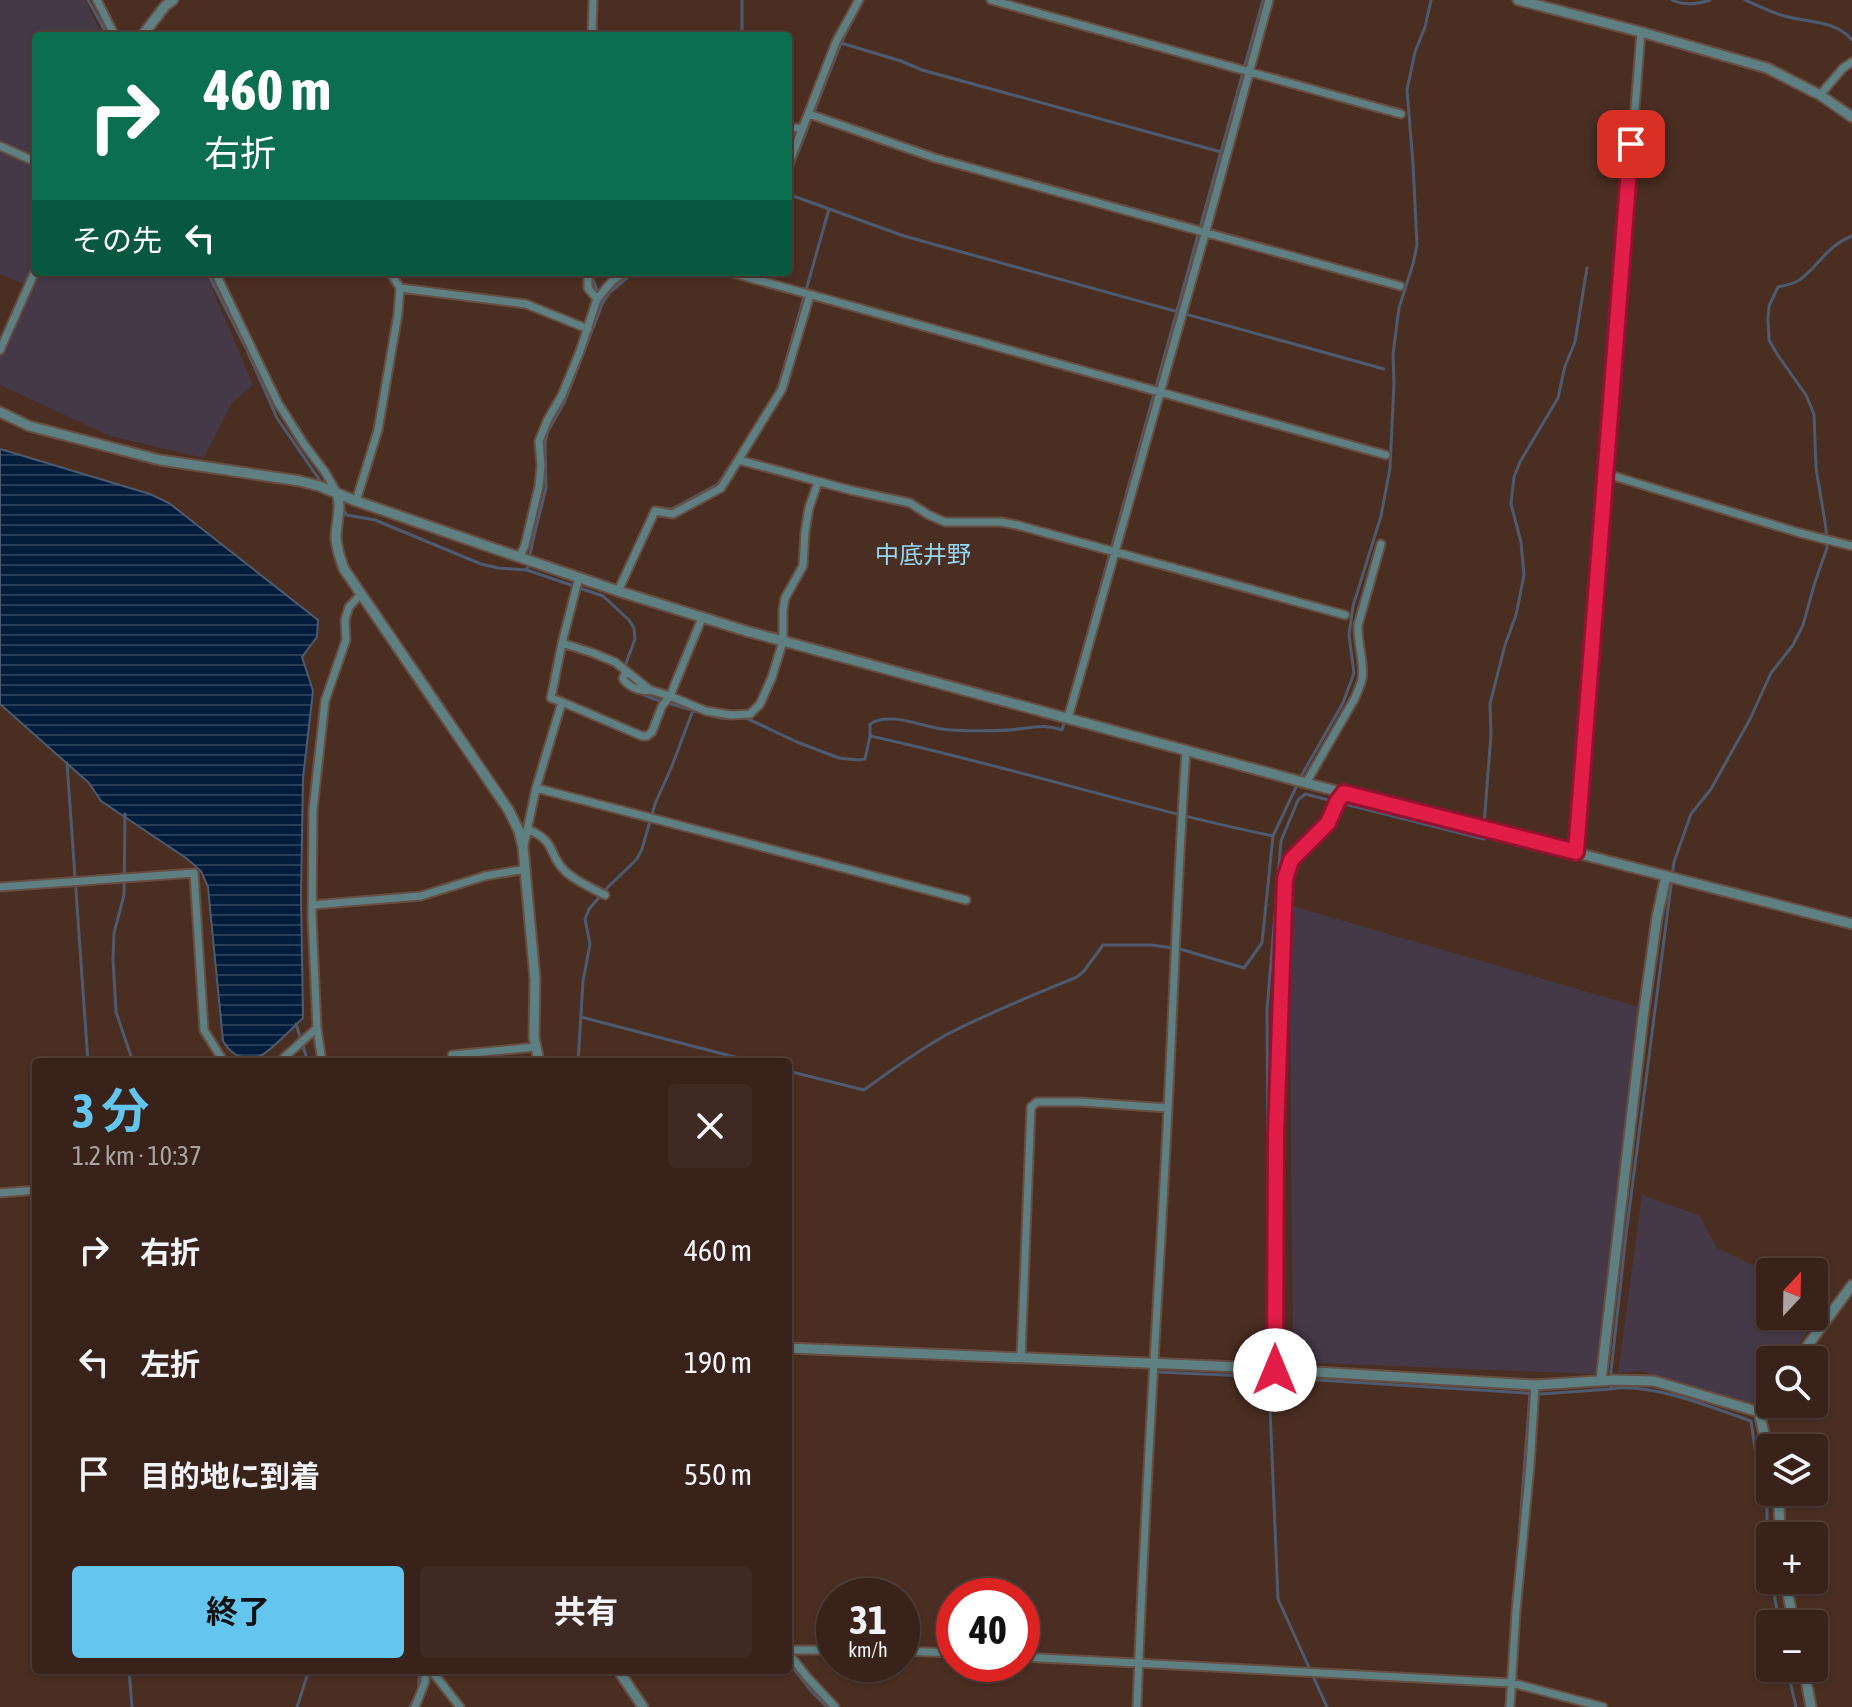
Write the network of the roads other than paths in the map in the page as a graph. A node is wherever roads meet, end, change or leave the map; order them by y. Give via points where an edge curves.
1 (97, 0) edge
2 (173, 0) edge
3 (593, 0) edge
4 (859, 0) edge
5 (991, 0) edge
6 (1269, 0) edge
7 (1518, 0) edge
8 (1535, 2) edge
9 (113, 32) edge
10 (145, 32) edge
11 (592, 32) edge
12 (1641, 32) junction
13 (1852, 62) edge
14 (1249, 71) junction
15 (1820, 95) junction
16 (809, 114) junction
17 (1401, 114) dead end
18 (1852, 117) edge
19 (792, 128) edge
20 (803, 128) junction
21 (0, 146) edge
22 (792, 156) edge
23 (32, 160) edge
24 (1205, 234) junction
25 (33, 276) edge
26 (217, 276) edge
27 (392, 276) edge
28 (588, 276) edge
29 (620, 276) edge
30 (743, 276) edge
31 (1400, 286) dead end
32 (400, 288) junction
33 (810, 295) junction
34 (597, 299) junction
35 (588, 329) junction
36 (0, 350) edge
37 (1159, 392) junction
38 (0, 412) edge
39 (1386, 455) dead end
40 (739, 460) junction
41 (1607, 474) junction
42 (818, 482) junction
43 (337, 493) junction
44 (356, 501) junction
45 (1381, 544) dead end
46 (1852, 546) edge
47 (1114, 552) junction
48 (520, 556) junction
49 (579, 577) junction
50 (618, 591) junction
51 (361, 594) junction
52 (1345, 615) dead end
53 (702, 618) junction
54 (783, 641) junction
55 (562, 643) junction
56 (670, 696) junction
57 (562, 702) junction
58 (1068, 718) junction
59 (1186, 750) junction
60 (1306, 783) junction
61 (536, 788) junction
62 (1344, 793) junction
63 (527, 829) junction
64 (523, 847) junction
65 (1576, 852) junction
66 (526, 869) junction
67 (1666, 876) junction
68 (0, 887) edge
69 (605, 895) dead end
70 (966, 900) dead end
71 (312, 905) junction
72 (1852, 924) edge
73 (317, 1028) junction
74 (536, 1047) junction
75 (452, 1055) dead end
76 (222, 1058) edge
77 (283, 1058) edge
78 (321, 1058) edge
79 (538, 1058) edge
80 (1168, 1108) junction
81 (32, 1190) edge
82 (0, 1193) edge
83 (1852, 1285) edge
84 (1807, 1346) edge
85 (792, 1348) edge
86 (1021, 1358) junction
87 (1153, 1364) junction
88 (1275, 1370) junction
89 (1601, 1380) junction
90 (1535, 1385) junction
91 (1756, 1411) edge
92 (816, 1650) edge
93 (792, 1651) edge
94 (792, 1658) edge
95 (1040, 1658) edge
96 (1138, 1663) junction
97 (425, 1674) edge
98 (434, 1674) edge
99 (621, 1674) edge
100 (1807, 1682) edge
101 (1512, 1683) junction
102 (415, 1707) edge
103 (460, 1707) edge
104 (643, 1707) edge
105 (835, 1707) edge
106 (1137, 1707) edge
107 (1510, 1707) edge
108 (1603, 1707) edge
109 (1811, 1707) edge

1 - 9 street
2 - 10 street
3 - 11 street
4 - 16 street via 836,42
5 - 14 street
6 - 14 street
7 - 8 street
8 - 12 street
12 - 15 street via 1767,68
12 - 41 street
13 - 15 street
14 - 17 street
14 - 24 street
15 - 18 street
16 - 20 street
16 - 24 street via 935,158
19 - 20 street
20 - 22 street
21 - 23 street
24 - 31 street
24 - 37 street
25 - 36 street
26 - 43 street via 278,403
27 - 32 street
28 - 34 street via 588,288
29 - 34 street
30 - 33 street
32 - 35 street via 526,304
32 - 44 street via 378,430
33 - 37 street
33 - 40 street via 782,389
34 - 35 street
35 - 48 street via 539,441 539,486
37 - 39 street
37 - 47 street
38 - 43 street via 29,426 160,460 300,481
40 - 42 street
40 - 50 street via 721,488 673,514 655,511
41 - 46 street
41 - 65 street
42 - 47 street via 910,503 945,522 1001,522
42 - 54 street via 809,508 803,566 785,598
43 - 44 street
43 - 51 street via 338,554
44 - 48 street
45 - 60 street via 1358,625 1361,683
47 - 52 street
47 - 58 street
48 - 49 street
49 - 50 street
49 - 55 street
50 - 53 street
51 - 64 street via 508,809
51 - 71 street via 349,607 346,640 325,701 313,810
53 - 54 street
53 - 56 street
54 - 56 street via 760,704 750,714 706,711
54 - 58 street
55 - 56 street via 615,662 650,690
55 - 57 street via 551,698
56 - 57 street via 647,736
57 - 61 street
58 - 59 street
59 - 60 street
59 - 80 street
60 - 62 street
61 - 63 street
61 - 70 street
62 - 65 street
62 - 88 street via 1328,823 1291,860 1285,879
63 - 64 street
63 - 69 street via 544,837 569,875
64 - 66 street
65 - 67 street
66 - 71 street via 421,896
66 - 74 street
67 - 72 street
67 - 89 street via 1643,1017
68 - 76 street via 194,873 204,1030
71 - 73 street
73 - 77 street
73 - 78 street
74 - 75 street
74 - 79 street
80 - 86 street via 1081,1102 1037,1102 1031,1107
80 - 87 street
81 - 82 street
83 - 84 street
85 - 86 street
86 - 87 street
87 - 88 street
87 - 96 street
88 - 90 street
89 - 90 street
89 - 91 street via 1654,1381
90 - 101 street
92 - 93 street
94 - 105 street
95 - 96 street
96 - 101 street
96 - 106 street
97 - 102 street
98 - 103 street
99 - 104 street
100 - 109 street
101 - 107 street
101 - 108 street

